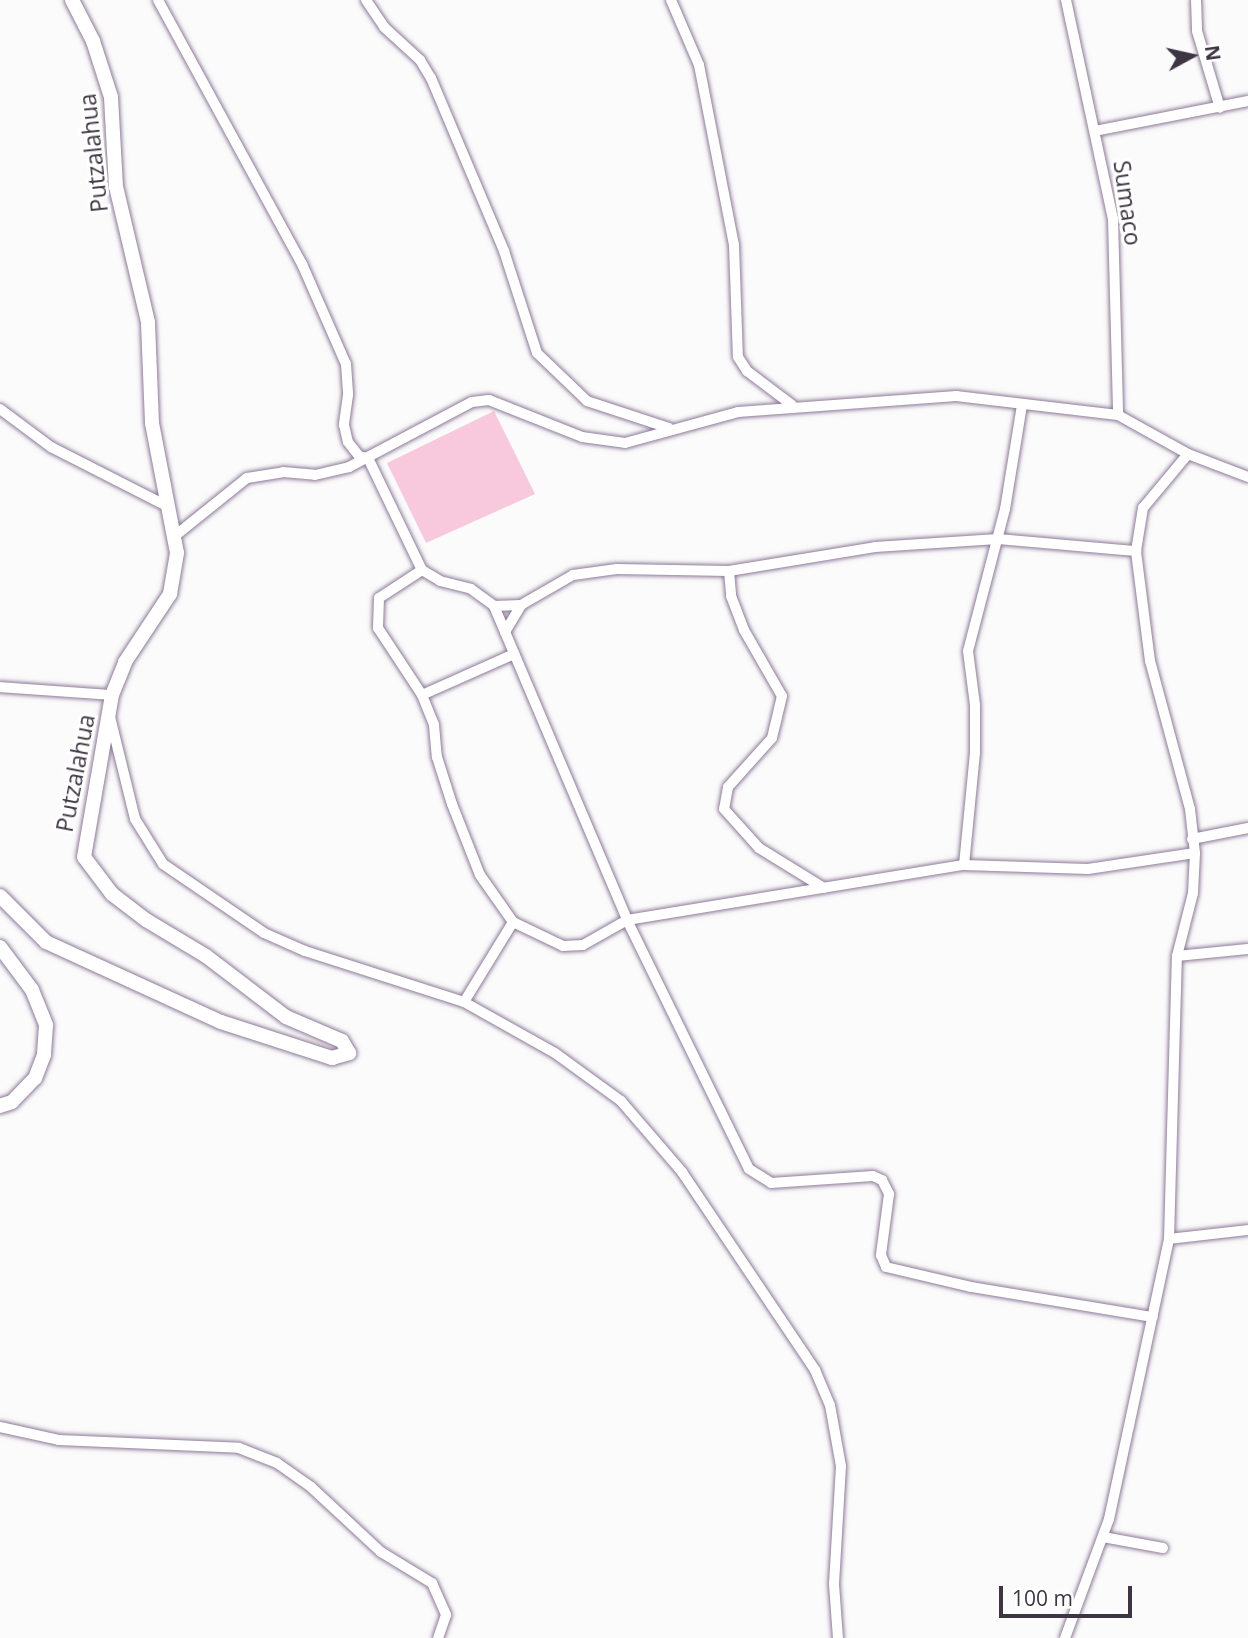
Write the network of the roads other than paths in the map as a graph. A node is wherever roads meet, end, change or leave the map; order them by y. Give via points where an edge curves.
1 (72, 0) edge
2 (158, 0) edge
3 (366, 0) edge
4 (671, 0) edge
5 (1066, 0) edge
6 (1196, 0) edge
7 (1248, 101) edge
8 (1220, 108) junction
9 (1095, 131) junction
10 (792, 405) junction
11 (1022, 405) junction
12 (0, 409) edge
13 (1118, 415) junction
14 (669, 428) junction
15 (1188, 454) junction
16 (368, 458) junction
17 (1248, 477) edge
18 (167, 506) junction
19 (176, 535) junction
20 (998, 539) junction
21 (1136, 551) junction
22 (422, 569) junction
23 (729, 571) junction
24 (521, 605) junction
25 (494, 606) junction
26 (505, 632) junction
27 (514, 654) junction
28 (0, 687) edge
29 (112, 695) junction
30 (422, 695) junction
31 (110, 715) junction
32 (1248, 828) edge
33 (1192, 839) junction
34 (1195, 853) junction
35 (964, 865) junction
36 (824, 888) junction
37 (0, 896) edge
38 (627, 920) junction
39 (513, 922) junction
40 (0, 947) edge
41 (1248, 949) edge
42 (1177, 956) junction
43 (464, 1002) junction
44 (0, 1106) edge
45 (1248, 1230) edge
46 (1169, 1239) junction
47 (1153, 1317) junction
48 (0, 1427) edge
49 (1102, 1537) junction
50 (1163, 1548) dead end
51 (438, 1638) edge
52 (838, 1638) edge
53 (1065, 1638) edge

1 - 18 street, Putzalahua via 93,41 111,97 116,187 148,321 149,390
2 - 16 street via 314,289 345,364 348,442 359,456
3 - 14 street via 431,78 494,226 537,353 587,401
4 - 10 street via 699,65 734,245 738,357 747,371
5 - 9 street, Sumaco
6 - 8 street via 1197,31
7 - 8 street
8 - 9 street
9 - 13 street, Sumaco via 1113,219
10 - 11 street via 943,397
10 - 14 street
11 - 13 street
11 - 20 street
12 - 18 street via 51,447
13 - 15 street
14 - 16 street via 647,440 605,443 489,400 472,402
15 - 17 street
15 - 21 street via 1143,508
16 - 19 street via 315,475 283,472 247,478
16 - 22 street
18 - 19 street, Putzalahua
19 - 29 street, Putzalahua via 170,594 125,662
20 - 21 street
20 - 23 street via 875,547
20 - 35 street via 968,651 975,753
21 - 33 street via 1150,661 1189,809
22 - 25 street via 440,581 471,589
22 - 30 street via 379,598 375,614 378,628
23 - 24 street via 593,571 573,575
23 - 36 street via 731,596 744,630 782,696 772,738 727,788 724,809 759,848
24 - 25 street
24 - 26 street
25 - 26 street
26 - 27 street
27 - 30 street
27 - 38 street
28 - 29 street via 38,686
29 - 31 street, Putzalahua
30 - 39 street via 434,725 437,757 452,804 480,875
31 - 37 street, Putzalahua via 84,839 84,857 92,873 146,920 206,956 286,1017 342,1041 349,1053 332,1058 209,1017 46,942
31 - 43 street via 135,819 163,864 264,933 305,951
32 - 33 street
33 - 34 street
34 - 35 street via 1088,869
34 - 42 street via 1193,892
35 - 36 street
36 - 38 street
38 - 39 street via 583,945 563,946
38 - 47 street via 713,1102 749,1169 760,1180 882,1180 889,1194 881,1255 887,1267 971,1287
39 - 43 street
40 - 44 street via 37,999 46,1025 44,1055 35,1078 12,1102
41 - 42 street
42 - 46 street
43 - 52 street via 555,1053 621,1101 682,1172 815,1370 838,1432 841,1466 834,1584
45 - 46 street
46 - 47 street
47 - 49 street
48 - 51 street via 59,1440 239,1448 277,1463 311,1487 381,1552 432,1583 446,1615
49 - 50 street
49 - 53 street

